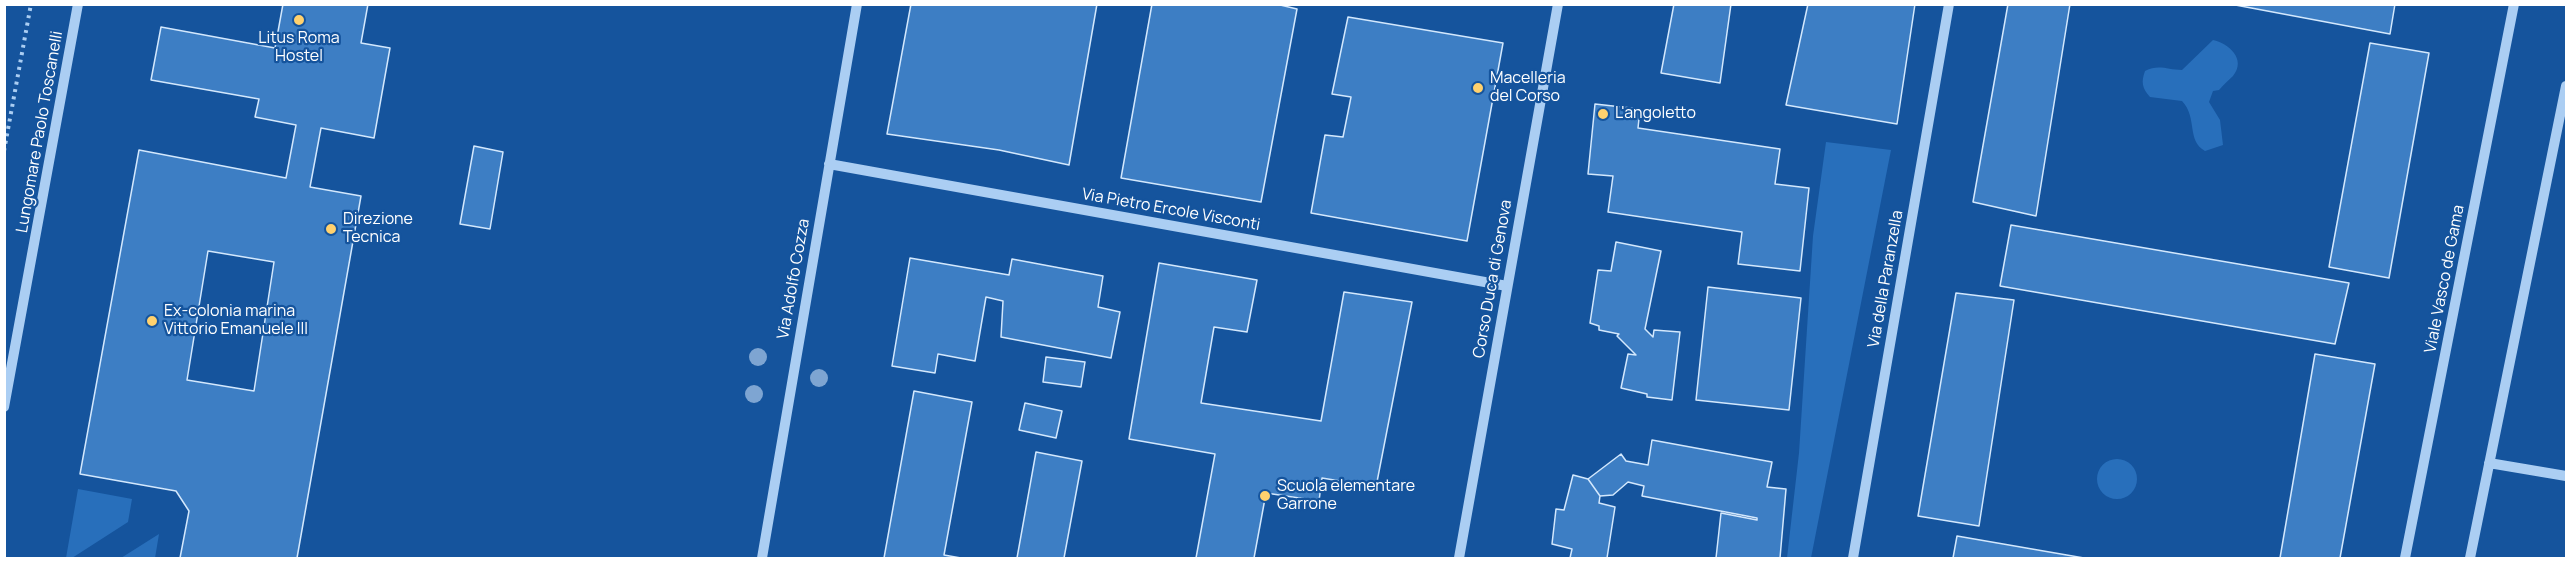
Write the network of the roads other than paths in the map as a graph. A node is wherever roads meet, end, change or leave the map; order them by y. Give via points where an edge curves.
1 (78, 4) edge
2 (857, 4) edge
3 (1558, 4) edge
4 (1949, 4) edge
5 (2514, 4) edge
6 (2566, 86) edge
7 (829, 164) junction
8 (1508, 286) junction
9 (4, 406) edge
10 (2489, 463) junction
11 (2566, 476) edge
12 (762, 558) edge
13 (1459, 558) edge
14 (1853, 558) edge
15 (2405, 558) edge
16 (2470, 558) edge

1 - 9 street, Lungomare Paolo Toscanelli
2 - 7 street, Via Adolfo Cozza
3 - 8 street, Corso Duca di Genova
4 - 14 street, Via della Paranzella
5 - 15 street, Viale Vasco de Gama
6 - 10 street
7 - 8 street, Via Pietro Ercole Visconti
7 - 12 street, Via Adolfo Cozza
8 - 13 street, Corso Duca di Genova
10 - 11 street
10 - 16 street

